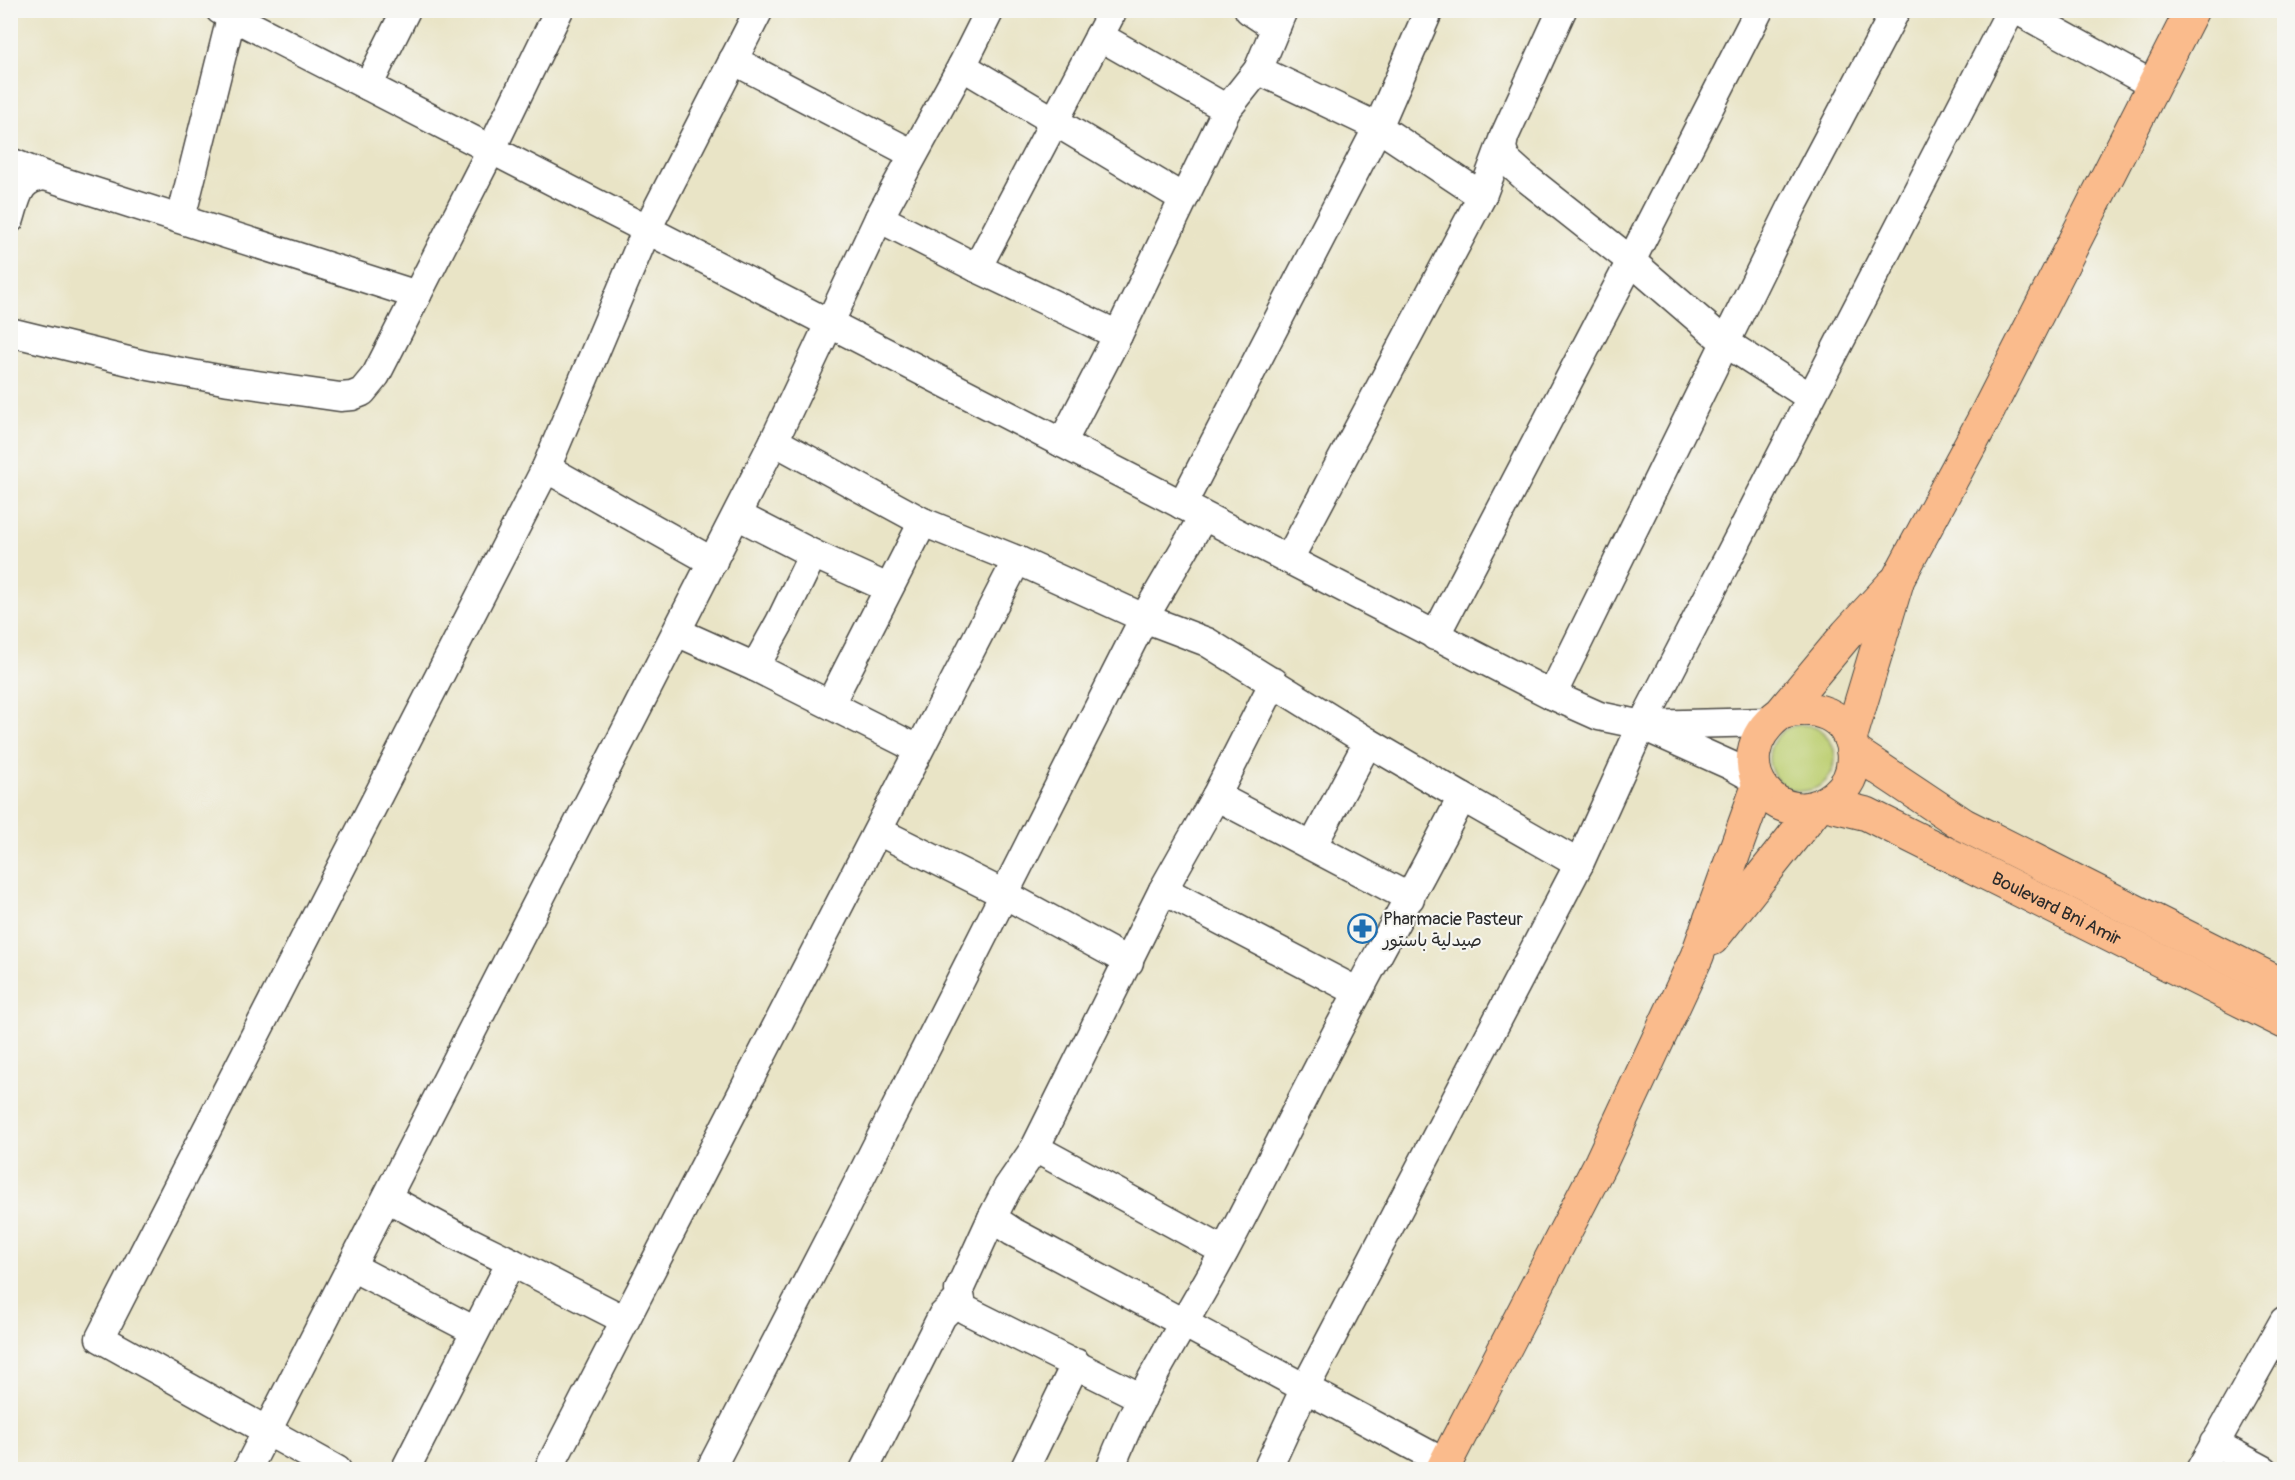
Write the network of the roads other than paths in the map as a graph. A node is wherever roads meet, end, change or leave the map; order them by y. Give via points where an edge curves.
1 (406, 10) edge
2 (559, 10) edge
3 (759, 10) edge
4 (990, 10) edge
5 (1113, 10) edge
6 (1249, 10) edge
7 (1429, 10) edge
8 (1562, 10) edge
9 (1759, 10) edge
10 (1896, 10) edge
11 (2011, 10) edge
12 (2017, 10) edge
13 (2192, 10) edge
14 (228, 12) edge
15 (1280, 19) edge
16 (1099, 36) junction
17 (733, 60) junction
18 (962, 66) junction
19 (1258, 70) junction
20 (2154, 85) junction
21 (368, 86) junction
22 (1227, 109) junction
23 (1055, 122) junction
24 (1378, 127) junction
25 (1504, 136) junction
26 (491, 150) junction
27 (913, 154) junction
28 (10, 162) edge
29 (45, 176) junction
30 (1482, 196) junction
31 (1183, 198) junction
32 (181, 218) junction
33 (879, 218) junction
34 (10, 219) edge
35 (647, 230) junction
36 (1631, 261) junction
37 (977, 268) junction
38 (417, 295) junction
39 (828, 325) junction
40 (10, 332) edge
41 (1118, 335) junction
42 (1726, 343) junction
43 (1810, 397) junction
44 (774, 441) junction
45 (1062, 443) junction
46 (546, 468) junction
47 (1192, 511) junction
48 (737, 515) junction
49 (923, 522) junction
50 (813, 554) junction
51 (1289, 559) junction
52 (1017, 560) junction
53 (713, 562) junction
54 (1898, 579) junction
55 (888, 588) junction
56 (1144, 618) junction
57 (676, 632) junction
58 (1435, 636) junction
59 (755, 667) junction
60 (1274, 682) junction
61 (1552, 695) junction
62 (830, 704) junction
63 (1774, 718) junction
64 (1642, 725) junction
65 (1368, 742) junction
66 (1852, 745) junction
67 (918, 749) junction
68 (1758, 782) junction
69 (1216, 796) junction
70 (1462, 797) junction
71 (1821, 806) junction
72 (878, 831) junction
73 (1313, 845) junction
74 (1579, 864) junction
75 (1163, 890) junction
76 (1004, 894) junction
77 (1410, 898) junction
78 (1697, 956) junction
79 (1129, 962) junction
80 (2284, 986) edge
81 (1358, 992) junction
82 (2284, 1022) edge
83 (1035, 1148) junction
84 (387, 1198) junction
85 (992, 1218) junction
86 (1224, 1251) junction
87 (511, 1262) junction
88 (352, 1267) junction
89 (960, 1298) junction
90 (625, 1320) junction
91 (2284, 1321) edge
92 (1182, 1323) junction
93 (475, 1331) junction
94 (1076, 1363) junction
95 (1305, 1388) junction
96 (1142, 1398) junction
97 (268, 1431) junction
98 (2214, 1443) junction
99 (249, 1466) dead end
100 (1443, 1466) edge
101 (1029, 1468) edge
102 (338, 1470) edge
103 (405, 1470) edge
104 (548, 1470) edge
105 (710, 1470) edge
106 (864, 1470) edge
107 (1110, 1470) edge
108 (1267, 1470) edge
109 (2200, 1470) edge
110 (2264, 1470) edge

1 - 21 street
2 - 26 street
3 - 17 street
4 - 18 street
5 - 16 street
6 - 15 street
7 - 24 street
8 - 25 street
9 - 36 street
10 - 42 street via 1792,207
11 - 43 street
12 - 20 street
13 - 20 main road
14 - 21 street
14 - 32 street
15 - 19 street
16 - 22 street
16 - 23 street
17 - 27 street
17 - 35 street
18 - 23 street
18 - 27 street
19 - 22 street
19 - 24 street
20 - 54 main road
21 - 26 street
22 - 31 street
23 - 31 street
23 - 37 street
24 - 30 street
24 - 47 street
25 - 30 street
25 - 36 street via 1506,160
26 - 35 street
26 - 38 street
27 - 33 street
28 - 29 street
29 - 32 street
29 - 34 street via 25,182
30 - 51 street
31 - 41 street
32 - 38 street
33 - 37 street
33 - 39 street
35 - 39 street
35 - 46 street
36 - 42 street
36 - 58 street
37 - 41 street
38 - 40 street via 369,385 352,396 195,375
39 - 44 street
39 - 45 street
41 - 45 street
42 - 43 street
42 - 61 street
43 - 64 street
44 - 48 street
44 - 49 street
45 - 47 street
46 - 53 street
46 - 97 street via 100,1338
47 - 51 street
47 - 56 street
48 - 50 street
48 - 53 street
49 - 52 street
49 - 55 street
50 - 55 street
50 - 59 street
51 - 58 street
52 - 56 street
52 - 67 street
53 - 57 street
54 - 63 main road
54 - 66 main road
55 - 62 street
56 - 60 street via 1207,642
56 - 76 street
57 - 59 street
57 - 84 street
58 - 61 street
59 - 62 street
60 - 65 street
60 - 69 street
61 - 64 street via 1599,716
62 - 67 street
63 - 64 street
63 - 66 main road via 1797,708 1814,708 1842,725
63 - 68 main road via 1759,735 1754,750
64 - 68 street
64 - 74 street
65 - 70 street
65 - 73 street
66 - 71 main road via 1854,764 1844,789
66 - 80 main road, Boulevard Bni Amir via 1964,825
67 - 72 street
68 - 71 main road via 1769,796 1784,805 1800,809
68 - 78 main road
69 - 73 street
69 - 75 street
70 - 74 street
70 - 77 street
71 - 78 main road
71 - 82 main road, Boulevard Bni Amir via 1867,814
72 - 76 street
72 - 90 street
73 - 77 street
74 - 95 street
75 - 79 street
75 - 81 street
76 - 79 street
76 - 105 street
77 - 81 street
78 - 100 main road via 1601,1162
79 - 83 street
81 - 86 street
83 - 85 street
83 - 86 street
84 - 87 street
84 - 88 street
85 - 89 street via 959,1290
85 - 92 street
86 - 92 street
87 - 90 street
87 - 93 street
88 - 93 street
88 - 97 street
89 - 94 street via 966,1310
89 - 106 street via 942,1316
90 - 104 street
91 - 98 street
92 - 95 street
92 - 96 street
93 - 103 street
94 - 96 street
94 - 101 street
95 - 100 street
95 - 108 street
96 - 107 street
97 - 99 street
97 - 102 street
98 - 109 street
98 - 110 street

